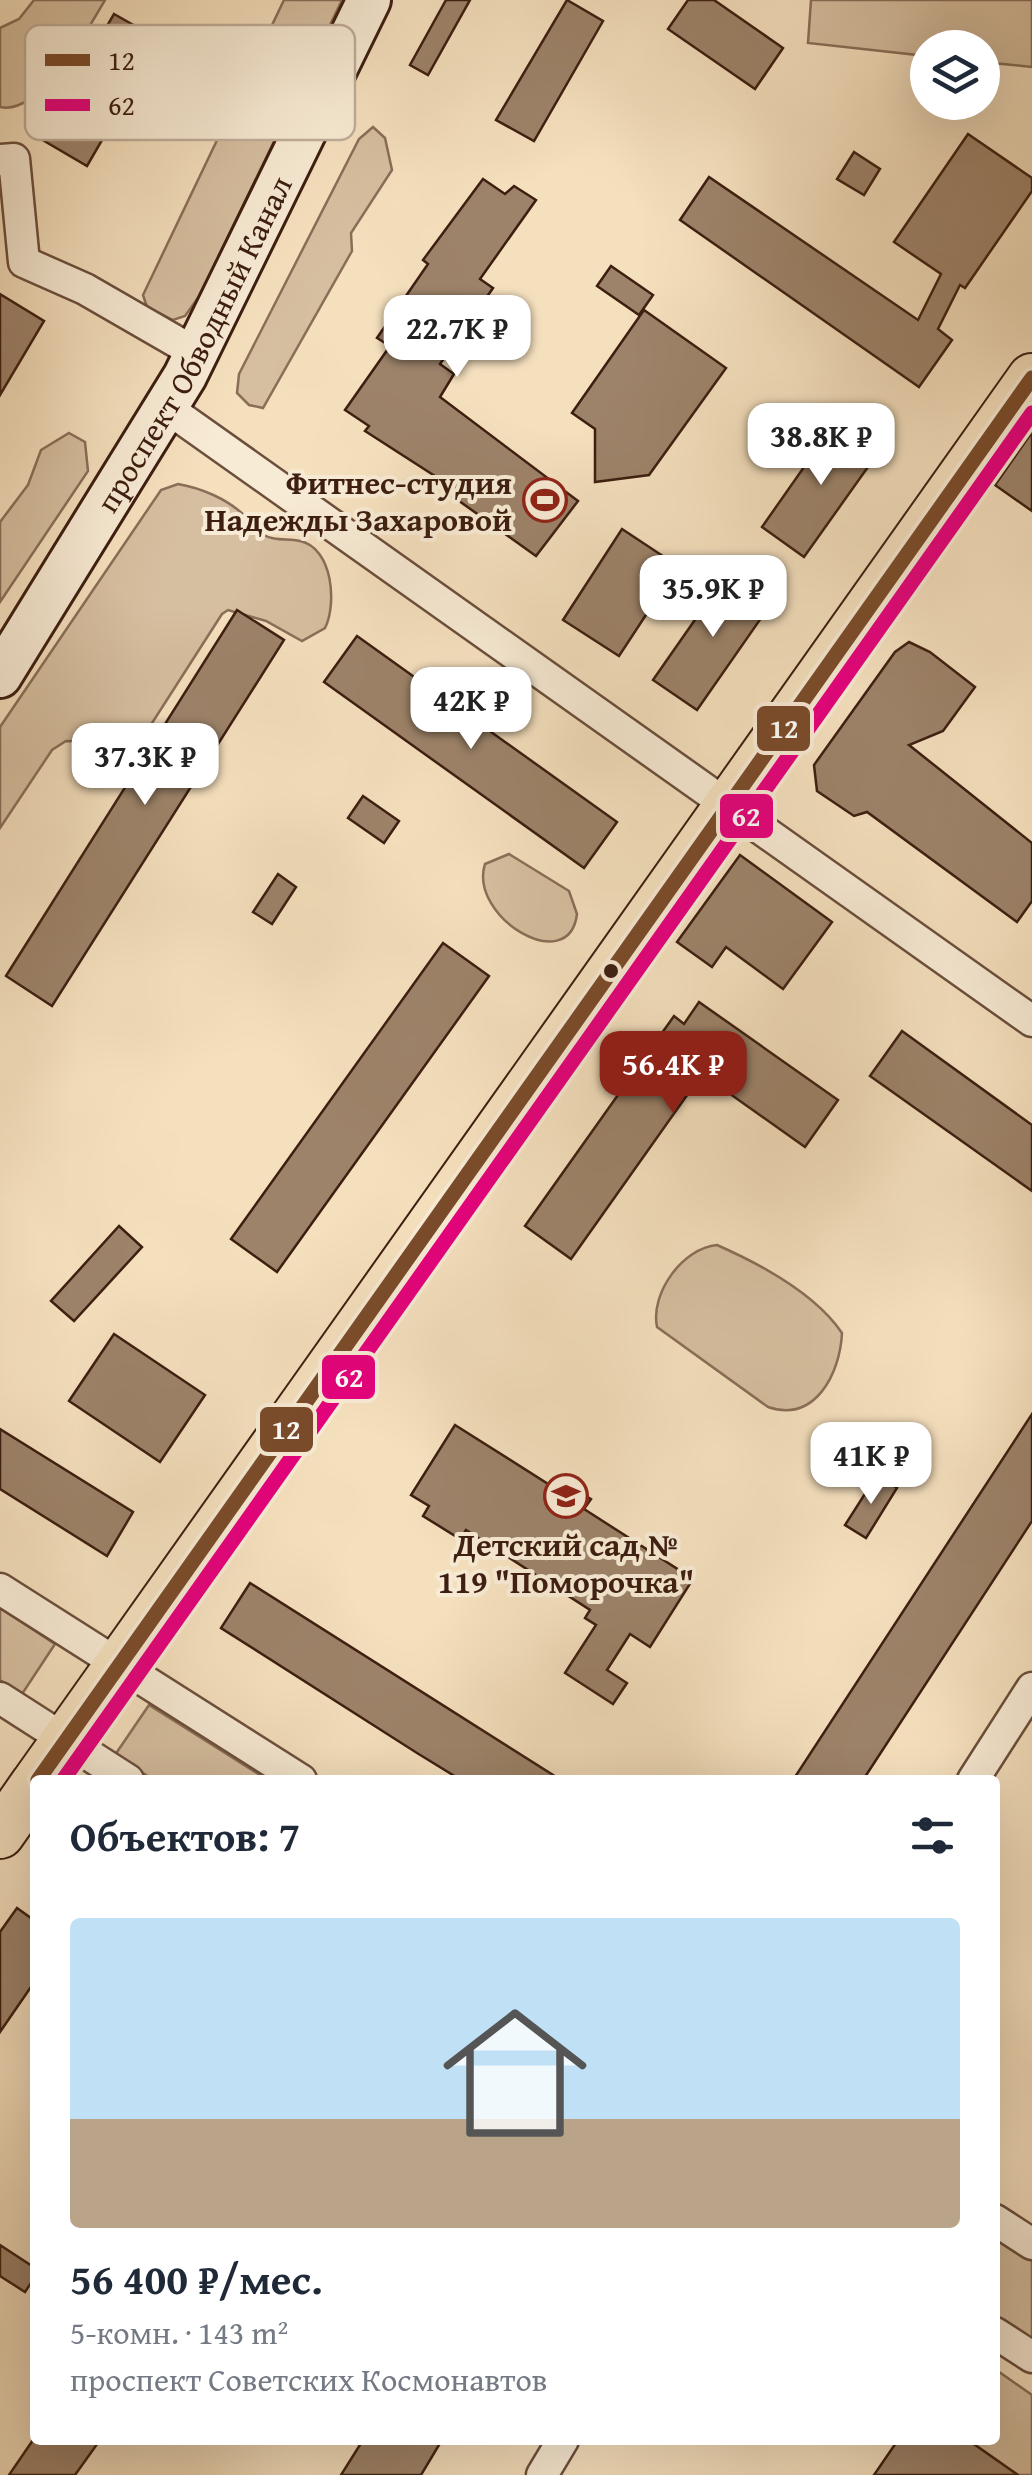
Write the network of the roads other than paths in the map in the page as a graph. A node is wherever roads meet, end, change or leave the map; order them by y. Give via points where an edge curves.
1 (369, 0) edge
2 (355, 29) edge
3 (301, 140) edge
4 (0, 160) edge
5 (196, 354) junction
6 (1032, 378) edge
7 (167, 408) junction
8 (0, 676) edge
9 (729, 806) junction
10 (1032, 1021) edge
11 (0, 1590) edge
12 (120, 1665) junction
13 (1032, 1688) edge
14 (0, 1698) edge
15 (66, 1740) junction
16 (41, 1775) edge
17 (120, 1775) edge
18 (293, 1775) edge
19 (976, 1775) edge
20 (30, 1791) edge
21 (0, 1834) edge
22 (1000, 2223) edge
23 (1032, 2244) edge
24 (1000, 2336) edge
25 (1032, 2357) edge
26 (560, 2445) edge
27 (542, 2475) edge

1 - 2 main road, проспект Обводный Канал
3 - 5 main road, проспект Обводный Канал
4 - 5 street via 14,159 24,262
5 - 7 main road, проспект Обводный Канал
6 - 9 main road
7 - 8 main road, проспект Обводный Канал
7 - 9 street
9 - 10 street
9 - 12 main road
11 - 12 street
12 - 15 main road
12 - 18 street
13 - 19 street
14 - 15 street
15 - 16 main road
15 - 17 street
20 - 21 main road
22 - 23 street
24 - 25 street
26 - 27 street

